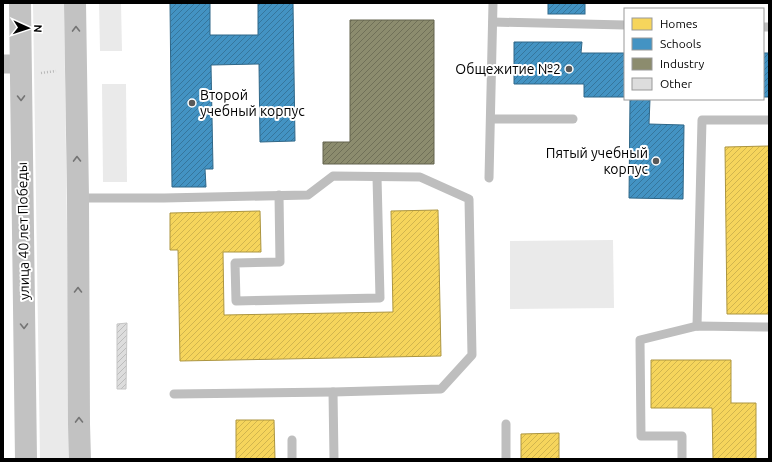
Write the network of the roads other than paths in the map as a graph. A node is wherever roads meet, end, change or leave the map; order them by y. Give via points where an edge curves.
1 (20, 3) edge
2 (75, 3) edge
3 (493, 3) edge
4 (493, 22) junction
5 (624, 25) edge
6 (19, 67) edge
7 (491, 119) junction
8 (573, 119) dead end
9 (769, 120) edge
10 (377, 176) junction
11 (489, 178) dead end
12 (279, 195) junction
13 (78, 198) junction
14 (697, 326) junction
15 (769, 327) edge
16 (333, 392) junction
17 (174, 394) dead end
18 (506, 424) dead end
19 (292, 440) dead end
20 (26, 459) edge
21 (80, 459) edge
22 (292, 459) edge
23 (334, 459) edge
24 (506, 459) edge
25 (682, 459) edge

1 - 6 main road, улица 40 лет Победы
13 -> 2 main road
3 - 4 lane
4 - 5 lane
4 - 7 lane
6 -> 20 main road, улица 40 лет Победы
7 - 8 lane
7 - 11 lane
9 - 14 lane via 702,120
10 - 12 lane via 333,176 308,195
10 - 12 lane via 380,298 236,301 235,263 280,262
10 - 16 lane via 420,176 469,199 472,355 441,388
12 - 13 lane
21 -> 13 main road
14 - 15 lane
14 - 25 lane via 640,340 641,436 682,436
16 - 17 lane
16 - 23 lane
18 - 24 lane
19 - 22 lane

